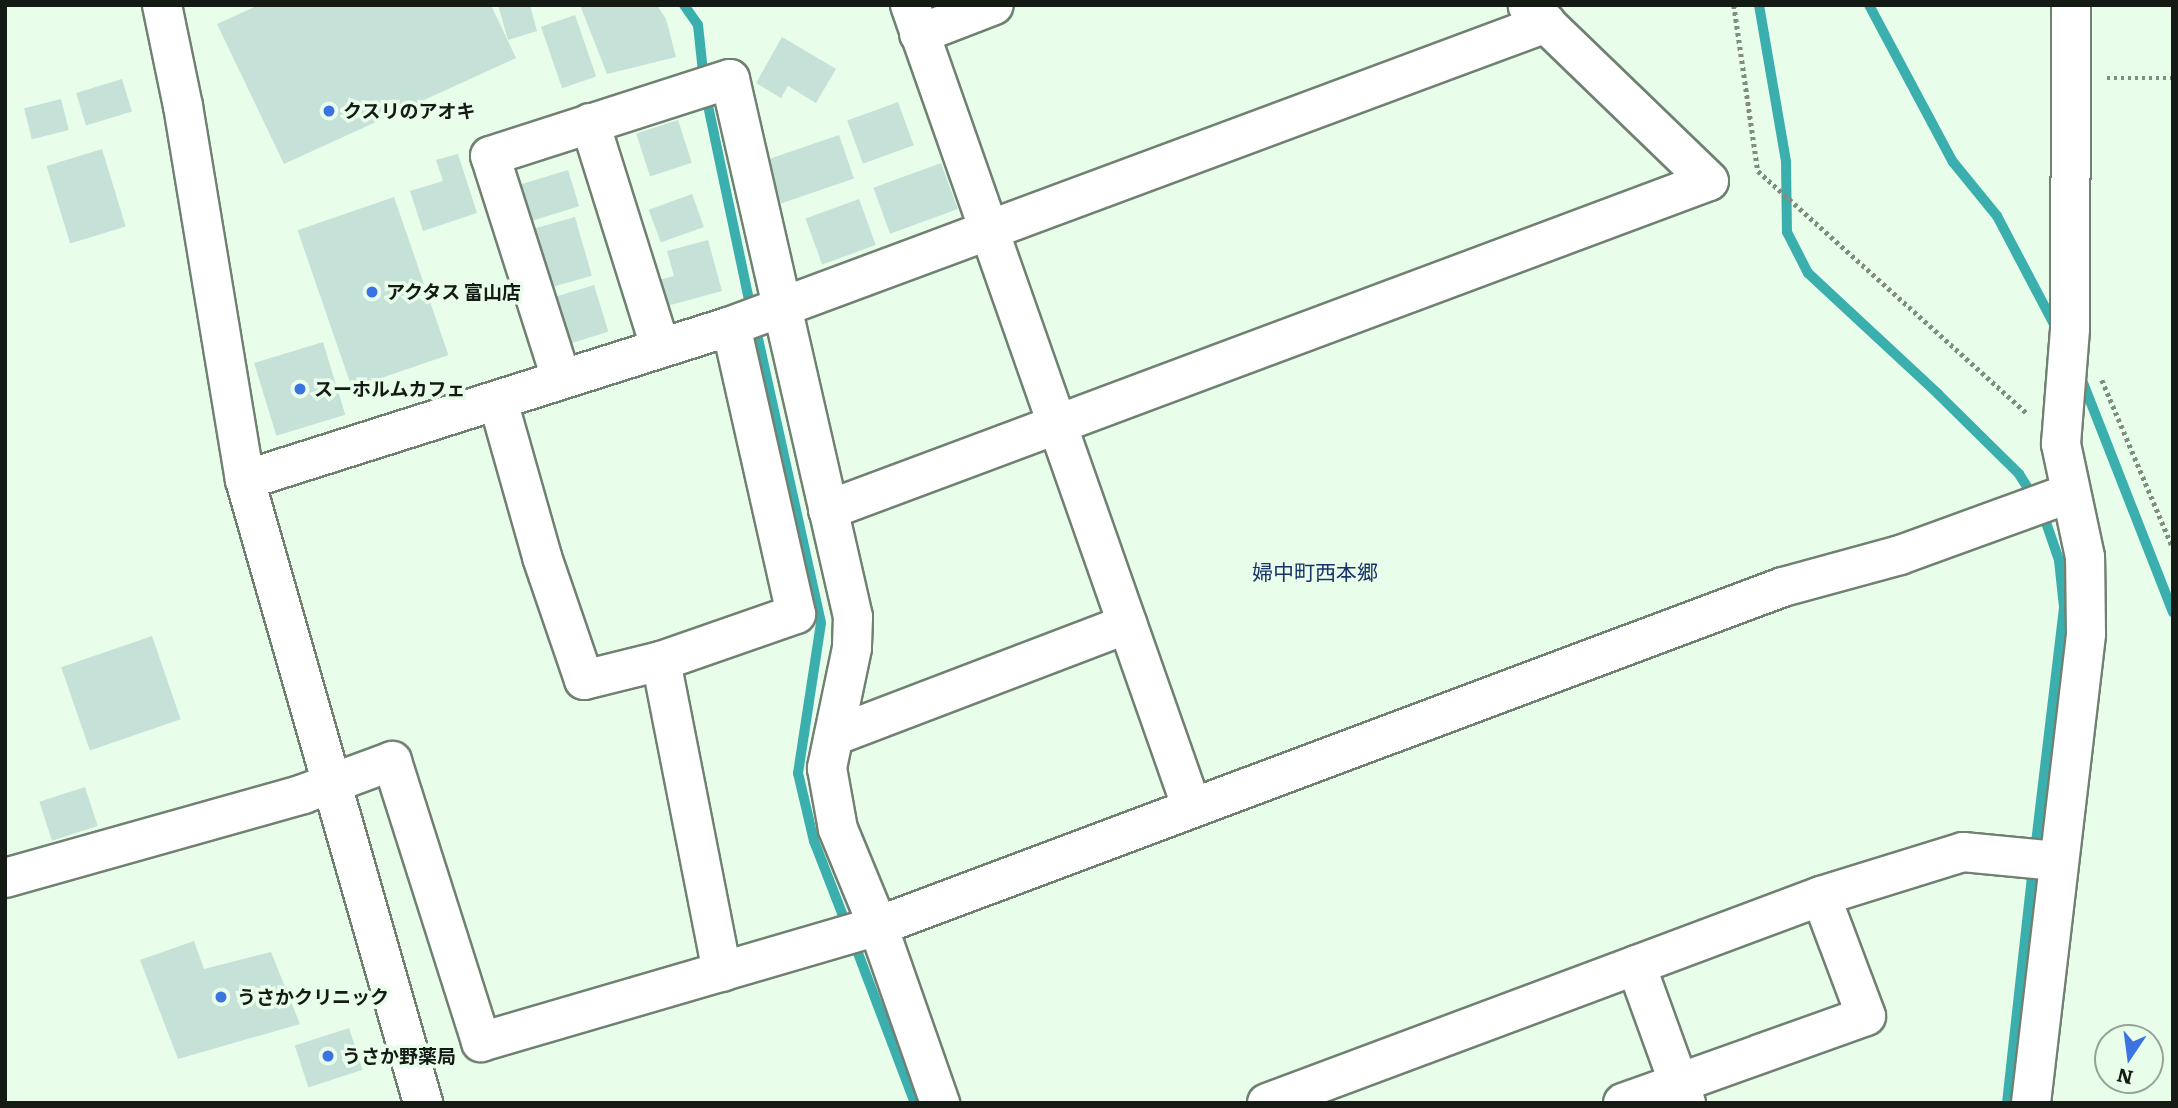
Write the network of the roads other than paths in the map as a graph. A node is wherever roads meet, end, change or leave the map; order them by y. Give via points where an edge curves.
1 (162, 5) edge
2 (994, 5) edge
3 (2071, 5) edge
4 (1537, 14) edge
5 (915, 20) edge
6 (590, 123) junction
7 (987, 233) junction
8 (781, 307) junction
9 (731, 326) junction
10 (660, 346) junction
11 (561, 378) junction
12 (498, 401) junction
13 (1059, 427) junction
14 (245, 480) junction
15 (2070, 493) junction
16 (828, 510) junction
17 (1127, 624) junction
18 (661, 662) junction
19 (834, 736) junction
20 (332, 783) junction
21 (1191, 806) junction
22 (2057, 861) junction
23 (5, 878) edge
24 (1821, 896) junction
25 (878, 926) junction
26 (1636, 965) junction
27 (722, 972) junction
28 (1682, 1092) edge
29 (423, 1103) edge
30 (940, 1103) edge
31 (1267, 1103) edge
32 (1623, 1103) edge
33 (2031, 1103) edge

1 - 14 street
2 - 5 street
3 - 15 street via 2070,329 2061,444
4 - 7 street
4 - 13 street via 1709,181
5 - 7 street
6 - 8 street via 730,79
6 - 10 street
6 - 11 street via 490,156
7 - 8 street
7 - 13 street
8 - 9 street
8 - 16 street
9 - 10 street
9 - 18 street via 796,614
10 - 11 street
11 - 12 street
12 - 14 street
12 - 18 street via 542,557 584,680
13 - 16 street
13 - 17 street
14 - 20 street
15 - 21 street via 1900,555 1783,587
15 - 22 street via 2085,557 2086,634
16 - 19 street via 853,617 852,648
17 - 19 street
17 - 21 street
18 - 27 street
19 - 25 street via 827,768 838,830
20 - 23 street
20 - 27 street via 393,761 481,1042
20 - 29 street
21 - 25 street
22 - 24 street via 1963,852
22 - 33 street
24 - 26 street
24 - 28 street via 1866,1016
25 - 27 street
25 - 30 street
26 - 28 street
26 - 31 street
28 - 32 street

